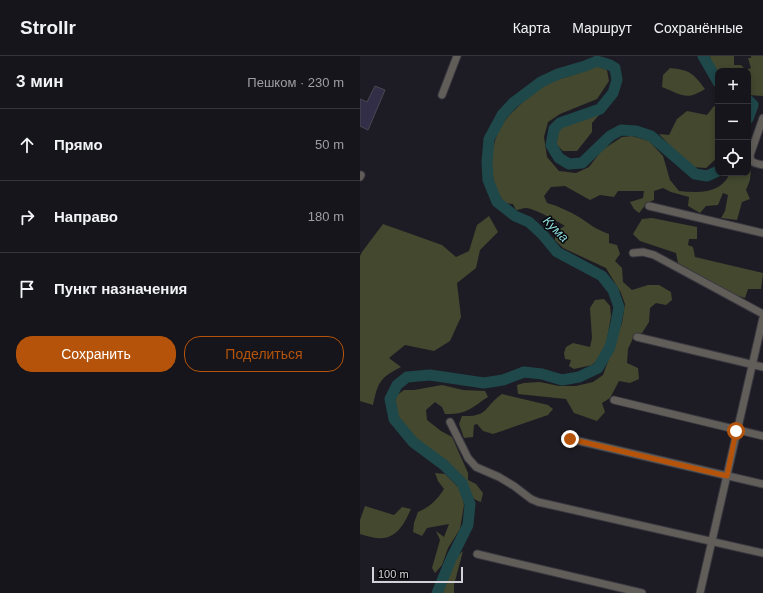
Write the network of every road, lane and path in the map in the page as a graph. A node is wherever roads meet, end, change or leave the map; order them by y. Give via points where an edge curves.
1 (457, 56) edge
2 (442, 95) dead end
3 (763, 118) edge
4 (763, 165) edge
5 (649, 206) dead end
6 (763, 233) edge
7 (633, 254) dead end
8 (763, 314) edge
9 (763, 318) edge
10 (637, 337) dead end
11 (752, 365) junction
12 (763, 367) edge
13 (614, 400) dead end
14 (450, 422) dead end
15 (736, 431) junction
16 (763, 436) edge
17 (570, 439) dead end
18 (727, 476) junction
19 (763, 484) edge
20 (712, 541) junction
21 (763, 553) edge
22 (477, 554) dead end
23 (642, 593) edge
24 (700, 593) edge

1 - 2 street
3 - 4 street via 750,159
5 - 6 street
7 - 8 street via 643,252 654,255
9 - 11 street
10 - 11 street
11 - 12 street
11 - 15 street
13 - 15 street
14 - 20 street via 468,458 476,467 504,480 531,499
15 - 16 street
15 - 18 street
17 - 18 street
18 - 19 street
18 - 20 street
20 - 21 street
20 - 24 street
22 - 23 street

